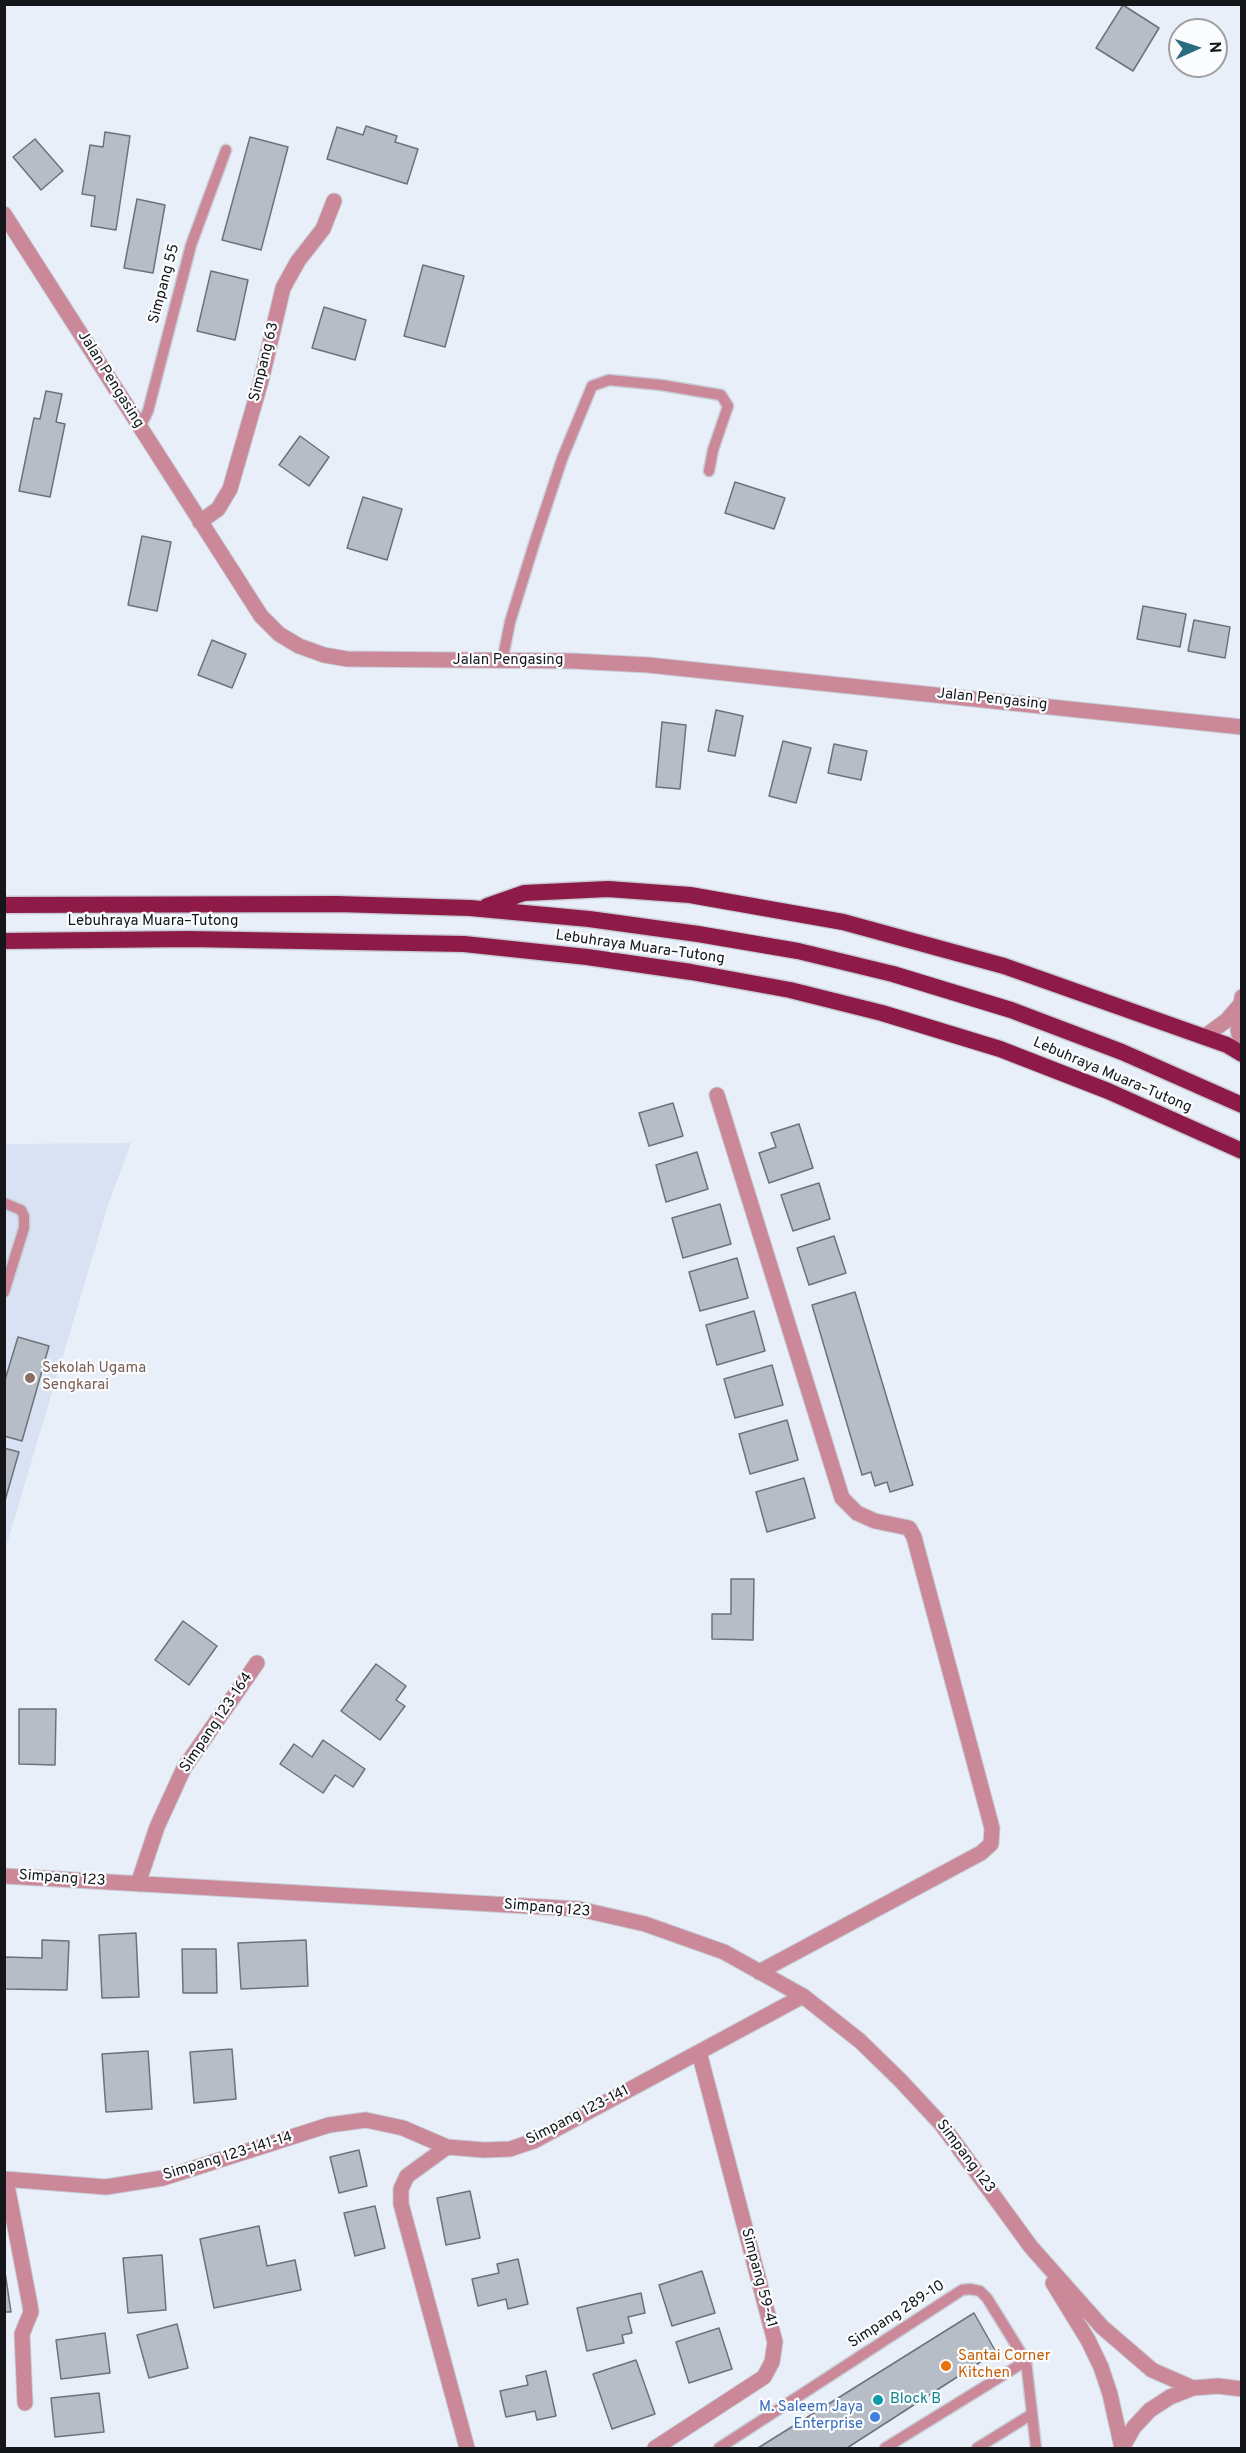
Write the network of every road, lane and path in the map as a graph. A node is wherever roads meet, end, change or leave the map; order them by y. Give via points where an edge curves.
1 (226, 150) dead end
2 (334, 201) dead end
3 (4, 214) edge
4 (140, 428) junction
5 (709, 471) dead end
6 (200, 522) junction
7 (502, 662) junction
8 (1242, 727) edge
9 (4, 905) edge
10 (481, 909) junction
11 (4, 941) edge
12 (1241, 1001) edge
13 (1204, 1037) junction
14 (1242, 1045) edge
15 (1242, 1054) edge
16 (717, 1095) dead end
17 (1242, 1105) edge
18 (1242, 1151) edge
19 (4, 1203) edge
20 (4, 1292) edge
21 (257, 1664) dead end
22 (4, 1876) edge
23 (138, 1884) junction
24 (759, 1972) junction
25 (803, 1996) junction
26 (699, 2052) junction
27 (447, 2147) junction
28 (5, 2179) edge
29 (1031, 2247) junction
30 (1026, 2361) junction
31 (1193, 2388) junction
32 (1242, 2389) edge
33 (25, 2403) dead end
34 (1032, 2414) junction
35 (467, 2448) edge
36 (655, 2448) edge
37 (719, 2448) edge
38 (885, 2448) edge
39 (977, 2448) edge
40 (1036, 2448) edge
41 (1122, 2448) edge

1 - 4 lane, Simpang 55 via 190,245 148,411
2 - 6 street, Simpang 63 via 323,229 298,261 284,288 230,489 218,509
3 - 4 street, Jalan Pengasing
4 - 6 street, Jalan Pengasing
5 - 7 lane via 728,406 721,395 609,380 592,386 538,530
6 - 7 street, Jalan Pengasing via 261,616 299,646 347,659
7 - 8 street, Jalan Pengasing via 648,665
9 - 10 highway, Lebuhraya Muara–Tutong via 337,904
10 - 13 highway via 524,893 608,889 690,895 843,922 1004,966
10 - 17 highway, Lebuhraya Muara–Tutong via 698,934 798,951 893,974 1011,1010 1122,1052
11 - 18 highway, Lebuhraya Muara–Tutong via 189,939 464,944 587,957 735,980 882,1013 1000,1049 1108,1091
12 - 13 street via 1227,1020
12 - 14 street via 1238,1030
13 - 15 highway
16 - 24 street via 842,1498 857,1513 909,1528 914,1537 992,1828 991,1844 981,1853
19 - 20 lane via 21,1210 24,1228
21 - 23 street, Simpang 123-164 via 184,1768 157,1827
22 - 23 street, Simpang 123
23 - 24 street, Simpang 123 via 579,1909 645,1924 724,1952
24 - 25 street, Simpang 123
25 - 26 street, Simpang 123-141
25 - 29 street, Simpang 123 via 860,2041 942,2125
26 - 27 street, Simpang 123-141 via 534,2141 510,2149
26 - 36 street, Simpang 59-41 via 775,2342 772,2362 764,2377
27 - 28 street, Simpang 123-141-14 via 403,2128 366,2120 329,2125 163,2178 106,2187
27 - 35 street via 407,2176 401,2189 401,2204
28 - 33 street via 31,2312 22,2334
29 - 31 street, Simpang 123 via 1129,2353 1152,2370
29 - 41 street, Simpang 123 via 1101,2367
30 - 34 lane, Simpang 289-10
30 - 37 lane, Simpang 289-10 via 987,2298 980,2291 962,2290
30 - 38 lane
31 - 32 street
31 - 41 street via 1150,2410
34 - 39 lane
34 - 40 lane, Simpang 289-10

